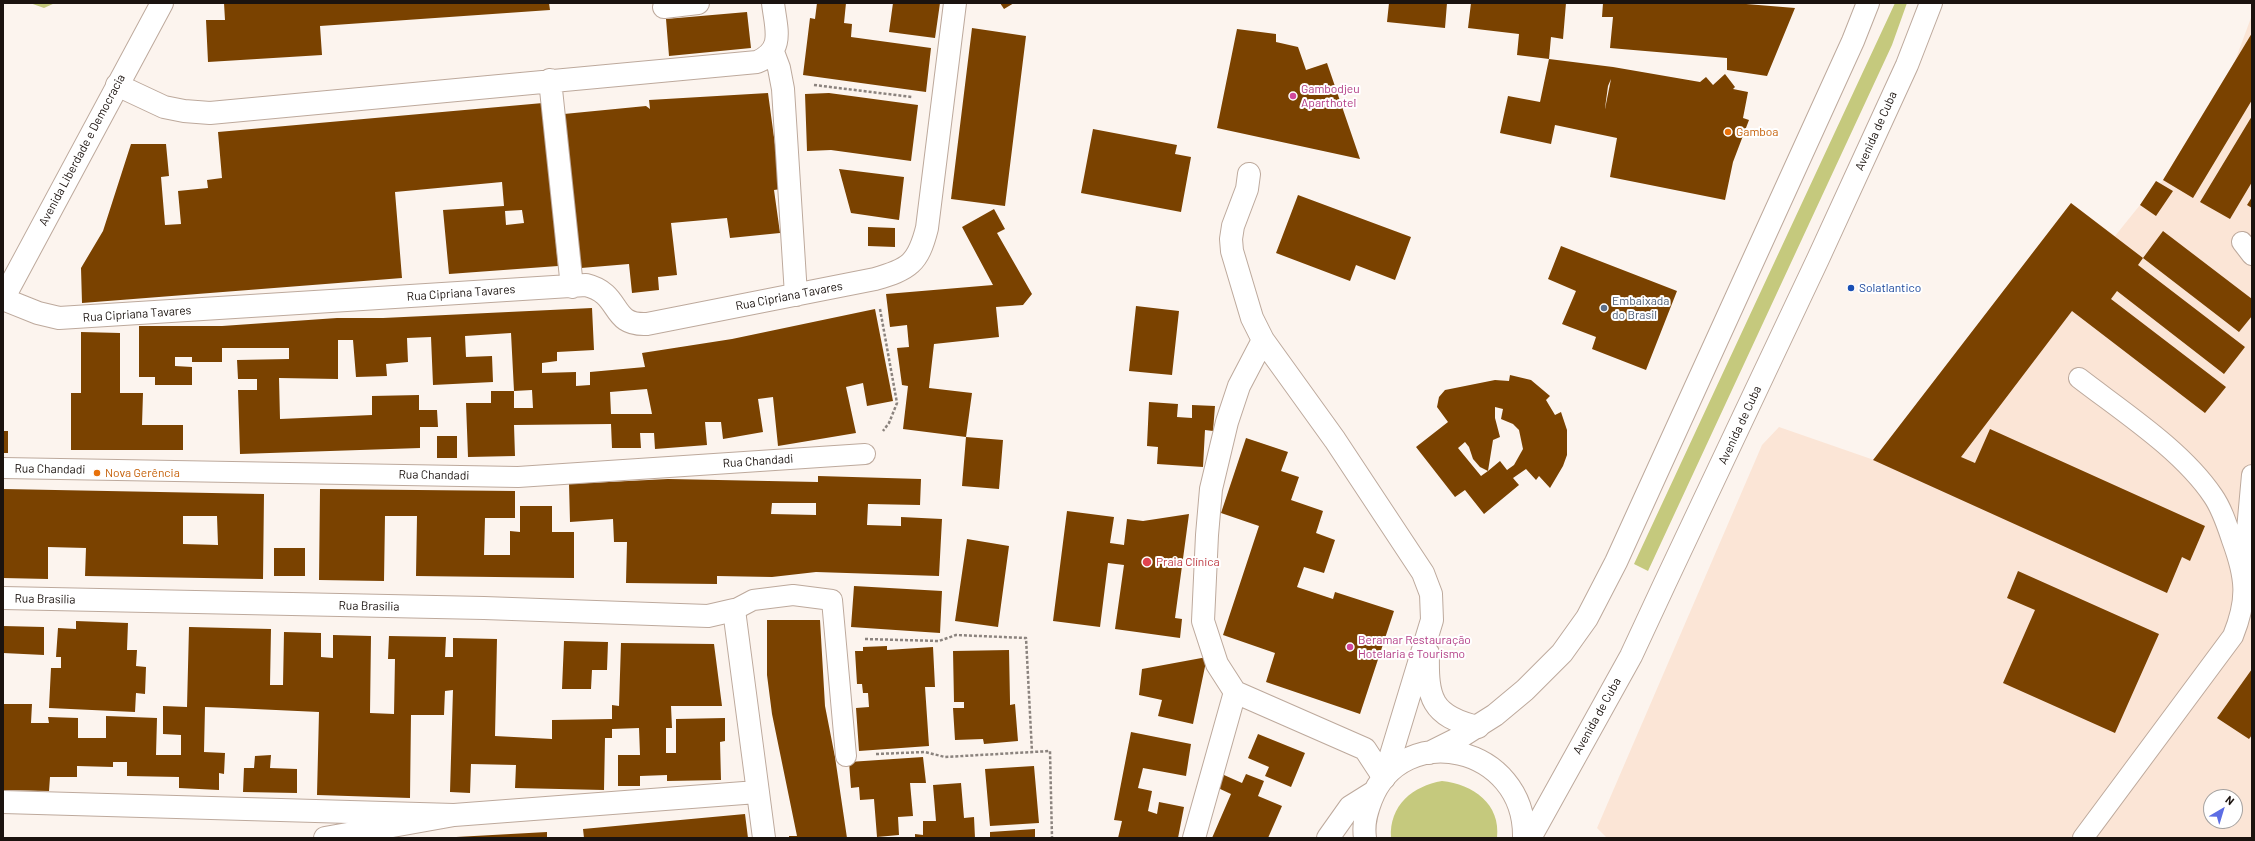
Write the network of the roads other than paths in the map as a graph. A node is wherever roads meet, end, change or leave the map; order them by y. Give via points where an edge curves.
1 (162, 3) edge
2 (698, 3) edge
3 (773, 3) edge
4 (956, 3) edge
5 (1868, 3) edge
6 (1931, 3) edge
7 (664, 7) dead end
8 (773, 52) junction
9 (550, 80) junction
10 (117, 85) junction
11 (1249, 174) dead end
12 (572, 286) junction
13 (796, 295) junction
14 (3, 299) edge
15 (1263, 340) junction
16 (2080, 378) dead end
17 (865, 454) road end
18 (3, 468) edge
19 (2252, 475) edge
20 (2243, 570) junction
21 (3, 598) edge
22 (734, 610) junction
23 (1428, 637) junction
24 (1235, 692) junction
25 (1478, 727) junction
26 (1429, 753) junction
27 (846, 756) road end
28 (1379, 785) junction
29 (757, 792) junction
30 (3, 802) edge
31 (454, 815) junction
32 (325, 838) edge
33 (764, 838) edge
34 (1194, 838) edge
35 (1328, 838) edge
36 (1365, 838) edge
37 (1524, 838) edge
38 (1530, 838) edge
39 (2083, 838) edge

1 - 10 street, Avenida Liberdade e Democracia
2 - 7 street
3 - 8 street via 777,44
4 - 13 street, Rua Cipriana Tavares via 927,228 914,261 900,272 876,279
5 - 25 street via 1619,555 1587,618 1562,653 1530,684
6 - 38 street, Avenida de Cuba via 1907,65 1825,245 1631,656
8 - 9 street via 756,62
8 - 13 street via 782,81
9 - 10 street via 210,112 164,107
9 - 12 street
10 - 14 street, Avenida Liberdade e Democracia
11 - 15 street via 1247,189 1233,226 1232,251 1252,318
12 - 13 street, Rua Cipriana Tavares via 597,288 607,295 623,319 634,325
12 - 14 street, Rua Cipriana Tavares via 59,318 38,313
15 - 23 street via 1335,440 1423,573 1431,594 1432,620
15 - 24 street via 1239,386 1227,422 1211,489 1207,535 1203,621 1217,664
16 - 20 lane via 2198,475 2214,497 2224,518
17 - 18 lane, Rua Chandadi via 518,476
19 - 20 lane
20 - 39 lane via 2242,615 2233,636
21 - 22 street, Rua Brasilia via 484,608 708,616
22 - 27 lane via 753,600 793,595 832,600
22 - 29 street
23 - 25 street via 1427,679 1430,693 1438,708 1450,719
23 - 28 street
24 - 28 street via 1365,749
24 - 34 street
25 - 26 street
26 - 28 street via 1414,757 1398,766
26 - 37 street via 1455,752 1469,755 1494,769 1504,779 1518,802
28 - 35 street via 1350,807
28 - 36 street via 1366,813
29 - 31 street
29 - 33 street
30 - 31 street
31 - 32 street

